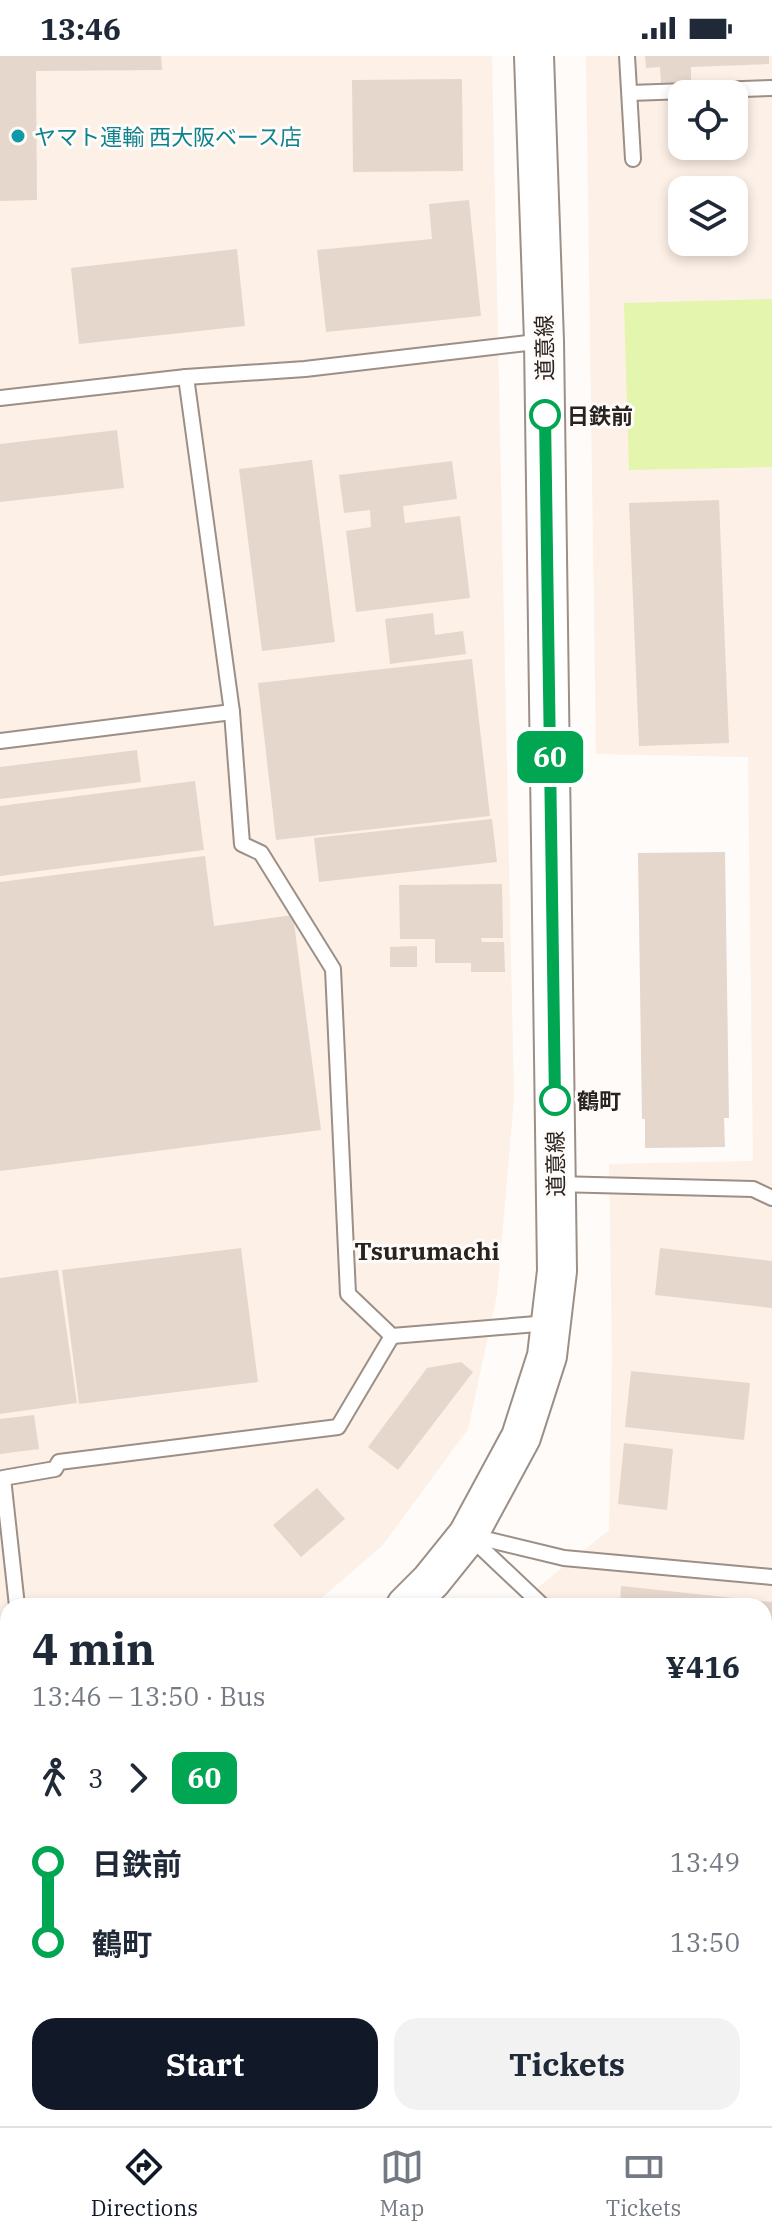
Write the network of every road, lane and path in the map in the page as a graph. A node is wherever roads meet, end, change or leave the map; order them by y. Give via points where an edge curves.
1 (534, 56) edge
2 (627, 56) edge
3 (772, 88) edge
4 (630, 93) junction
5 (633, 159) dead end
6 (544, 341) junction
7 (186, 377) junction
8 (0, 398) edge
9 (232, 712) junction
10 (0, 741) edge
11 (555, 1184) junction
12 (772, 1198) edge
13 (553, 1322) junction
14 (392, 1336) junction
15 (468, 1535) junction
16 (772, 1577) edge
17 (16, 1598) edge
18 (414, 1598) edge
19 (535, 1598) edge

1 - 6 street, 道意線
2 - 4 lane
3 - 4 lane
4 - 5 lane
6 - 7 lane
6 - 11 street, 道意線
7 - 8 lane
7 - 9 lane
9 - 10 lane
9 - 14 lane via 242,844 261,853 333,969 348,1294
11 - 12 lane via 753,1189
11 - 13 street, 道意線
13 - 14 lane
13 - 15 street, 道意線 via 521,1437
14 - 17 lane via 338,1427 59,1462 55,1469 3,1478
15 - 16 lane via 564,1558
15 - 18 street, 道意線
15 - 19 lane

